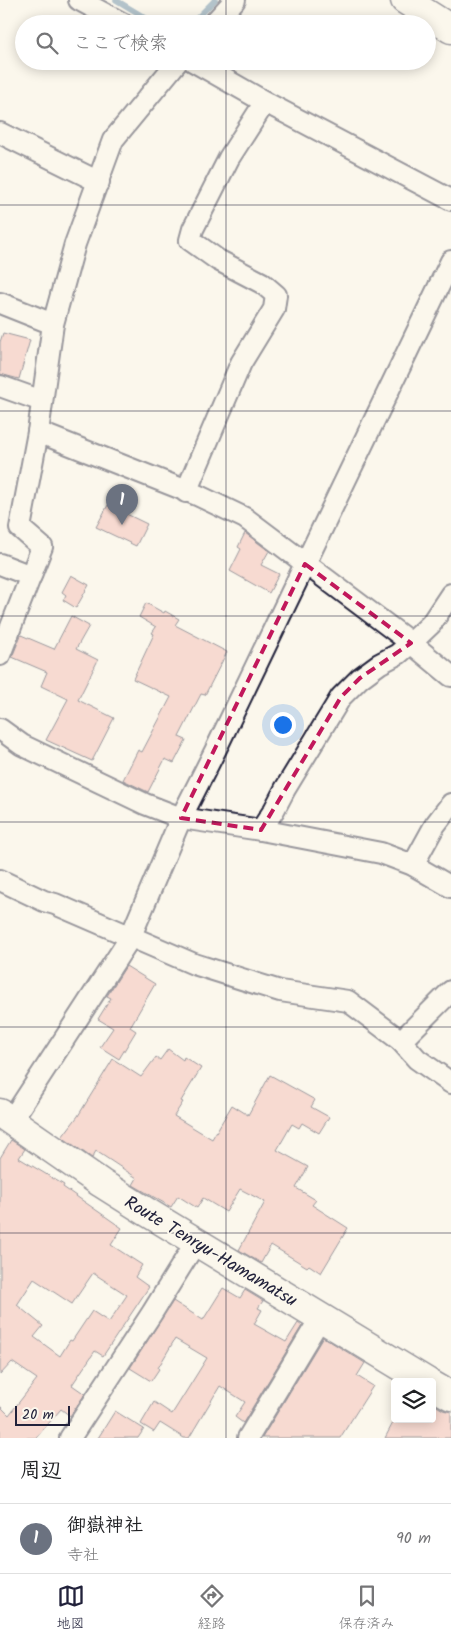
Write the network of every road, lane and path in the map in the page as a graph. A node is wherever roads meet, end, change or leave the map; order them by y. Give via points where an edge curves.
1 (80, 0) edge
2 (235, 0) edge
3 (406, 0) edge
4 (108, 15) edge
5 (221, 15) edge
6 (429, 15) edge
7 (436, 19) edge
8 (451, 29) edge
9 (171, 70) edge
10 (209, 70) edge
11 (265, 102) junction
12 (0, 133) edge
13 (99, 182) junction
14 (451, 200) edge
15 (451, 261) edge
16 (0, 303) edge
17 (53, 324) junction
18 (0, 386) edge
19 (42, 401) junction
20 (38, 432) junction
21 (186, 492) junction
22 (0, 564) edge
23 (305, 564) junction
24 (31, 576) junction
25 (451, 594) edge
26 (411, 643) junction
27 (0, 655) edge
28 (451, 676) edge
29 (0, 729) edge
30 (451, 804) edge
31 (181, 818) junction
32 (261, 830) junction
33 (413, 865) junction
34 (0, 880) edge
35 (451, 887) edge
36 (130, 938) junction
37 (451, 991) edge
38 (401, 1041) junction
39 (451, 1083) edge
40 (4, 1122) edge
41 (196, 1242) junction
42 (321, 1317) junction
43 (420, 1378) edge
44 (436, 1387) edge
45 (451, 1396) edge
46 (70, 1438) edge
47 (248, 1438) edge

1 - 4 street
2 - 5 street
3 - 6 main road
7 - 8 main road
9 - 13 street via 113,140
10 - 11 street
11 - 14 street
11 - 21 street via 229,158 190,240 269,289 276,295 274,309 242,363
12 - 13 street
13 - 17 street via 75,244
15 - 23 street
16 - 17 street
17 - 19 street
18 - 19 street
19 - 20 street
20 - 21 street
20 - 24 street via 20,528 42,547
21 - 23 street via 245,518
22 - 24 street
23 - 26 street
23 - 31 street
24 - 27 street
25 - 26 street via 431,624
26 - 28 street
26 - 32 street via 360,678 341,697
29 - 31 street via 30,749
30 - 33 street
31 - 32 street
31 - 36 street
32 - 33 street via 381,853
33 - 35 street
34 - 36 street
36 - 38 street via 194,964 280,991 348,1001
36 - 40 street
37 - 38 street
38 - 39 street via 417,1059
40 - 41 main road, Route Tenryu-Hamamatsu
41 - 42 main road, Route Tenryu-Hamamatsu
41 - 46 street
42 - 43 main road, Route Tenryu-Hamamatsu
42 - 47 street
44 - 45 main road

